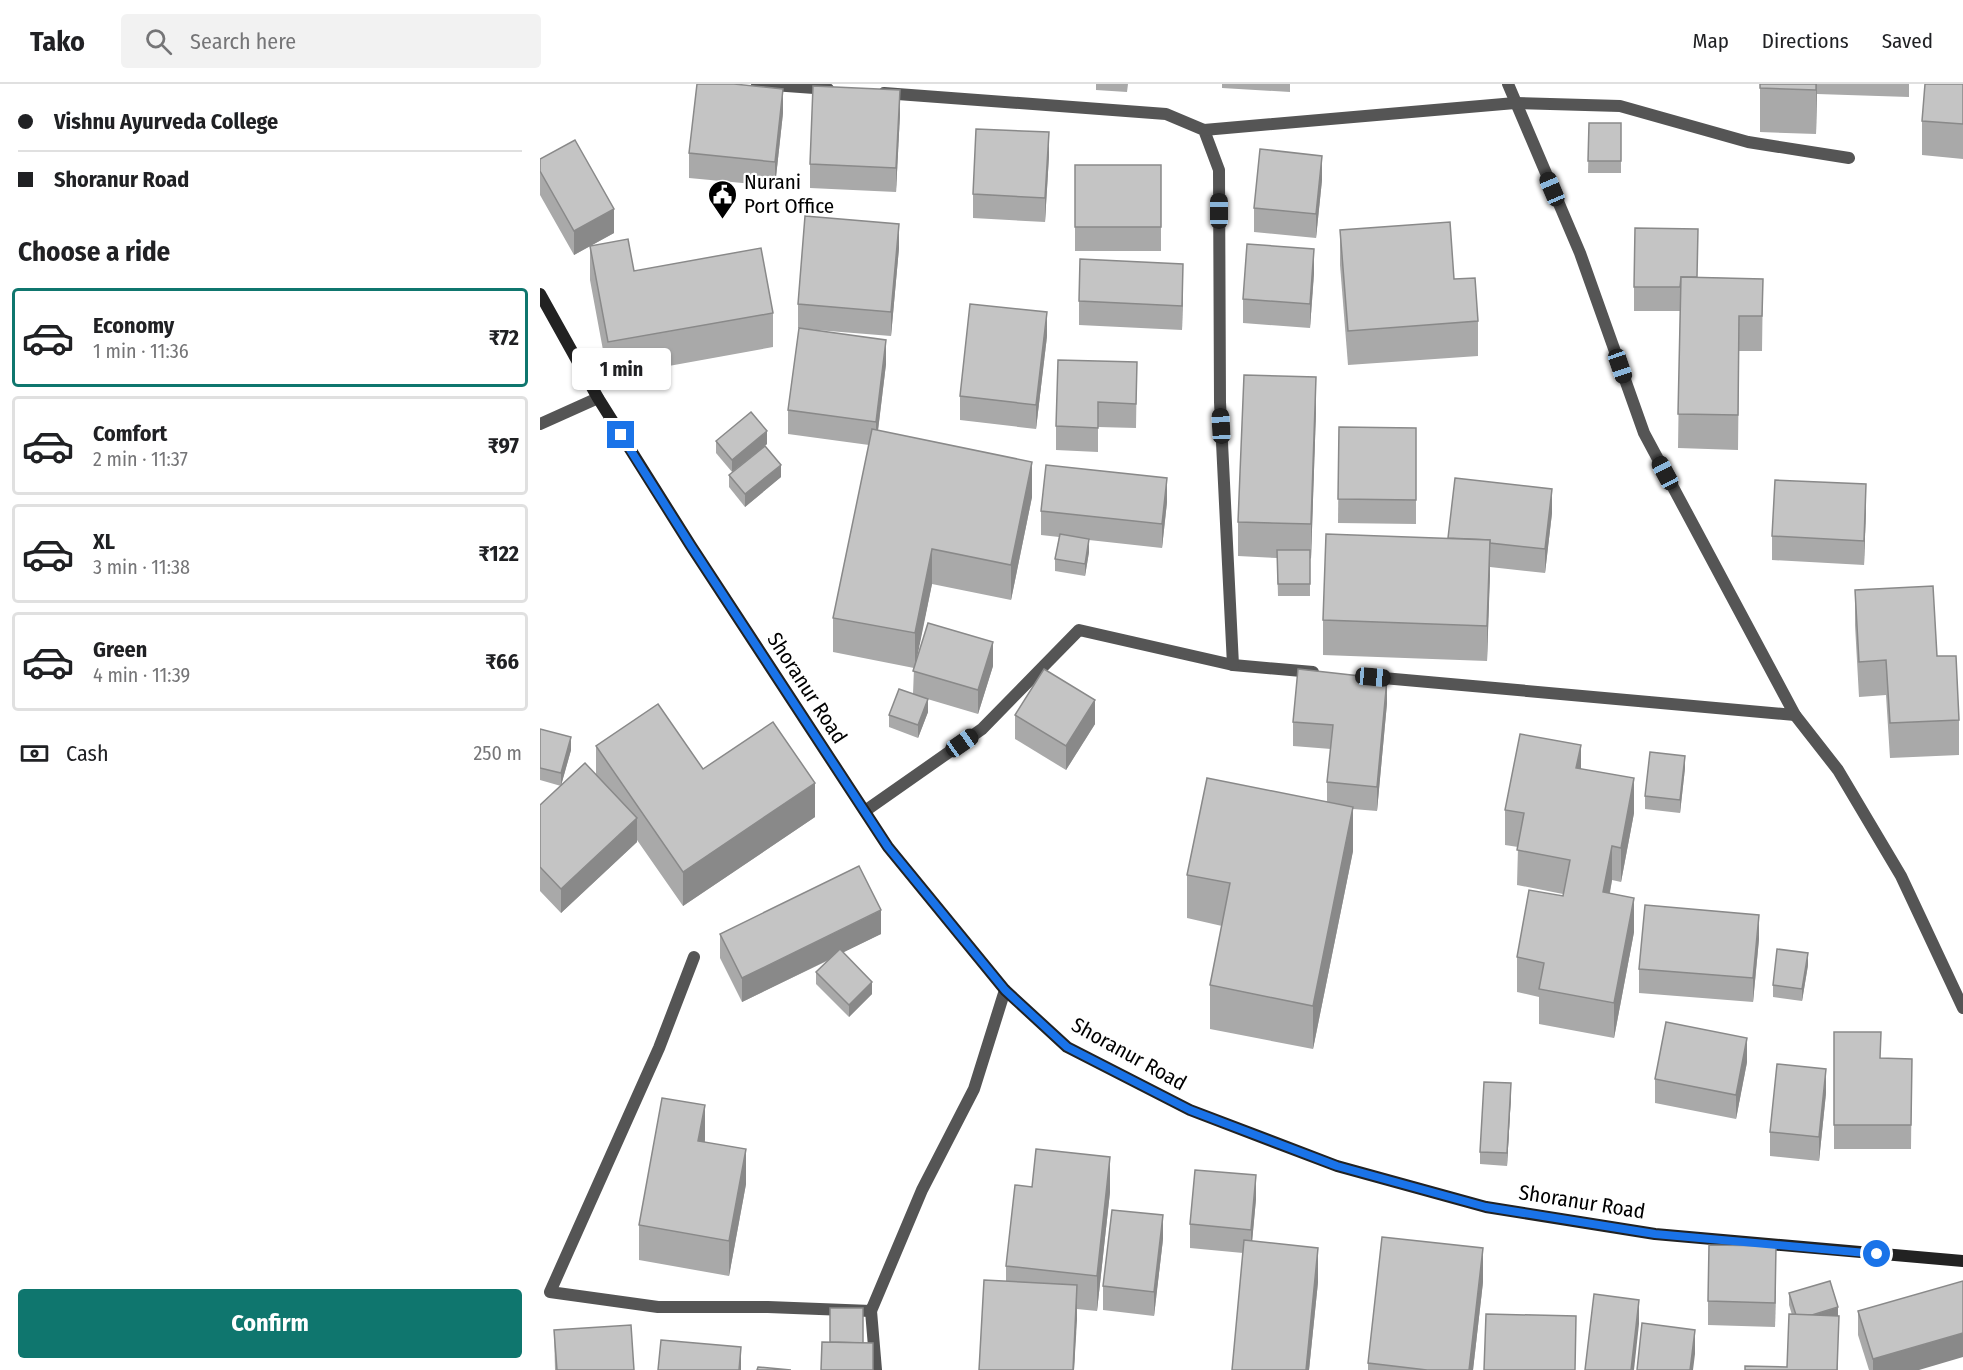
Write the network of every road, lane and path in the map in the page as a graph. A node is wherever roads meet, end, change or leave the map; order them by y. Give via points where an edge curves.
1 (757, 84) edge
2 (1508, 84) edge
3 (839, 90) edge
4 (874, 93) edge
5 (1515, 103) junction
6 (1204, 130) junction
7 (1849, 158) dead end
8 (540, 294) edge
9 (598, 398) junction
10 (540, 424) edge
11 (1233, 665) junction
12 (1327, 673) edge
13 (1362, 676) edge
14 (1795, 715) junction
15 (865, 811) junction
16 (694, 957) dead end
17 (1005, 990) junction
18 (1963, 1008) edge
19 (1963, 1261) edge
20 (545, 1292) edge
21 (871, 1311) junction
22 (876, 1370) edge

1 - 3 street
2 - 5 street
4 - 6 street via 1166,114
5 - 6 street
5 - 7 street via 1620,106 1748,142
5 - 14 street via 1580,254 1644,433
6 - 11 street via 1219,170 1220,402
8 - 9 main road, Shoranur Road
9 - 10 street
9 - 15 main road, Shoranur Road
11 - 12 street
11 - 15 street via 1079,630 982,729
13 - 14 street
14 - 18 street via 1838,770 1901,876
15 - 17 main road, Shoranur Road via 888,847
16 - 20 street via 658,1048
17 - 19 main road, Shoranur Road via 1067,1047 1190,1110 1337,1166 1486,1207 1655,1234
17 - 21 street via 974,1089 922,1190
20 - 21 street via 658,1307
21 - 22 street

